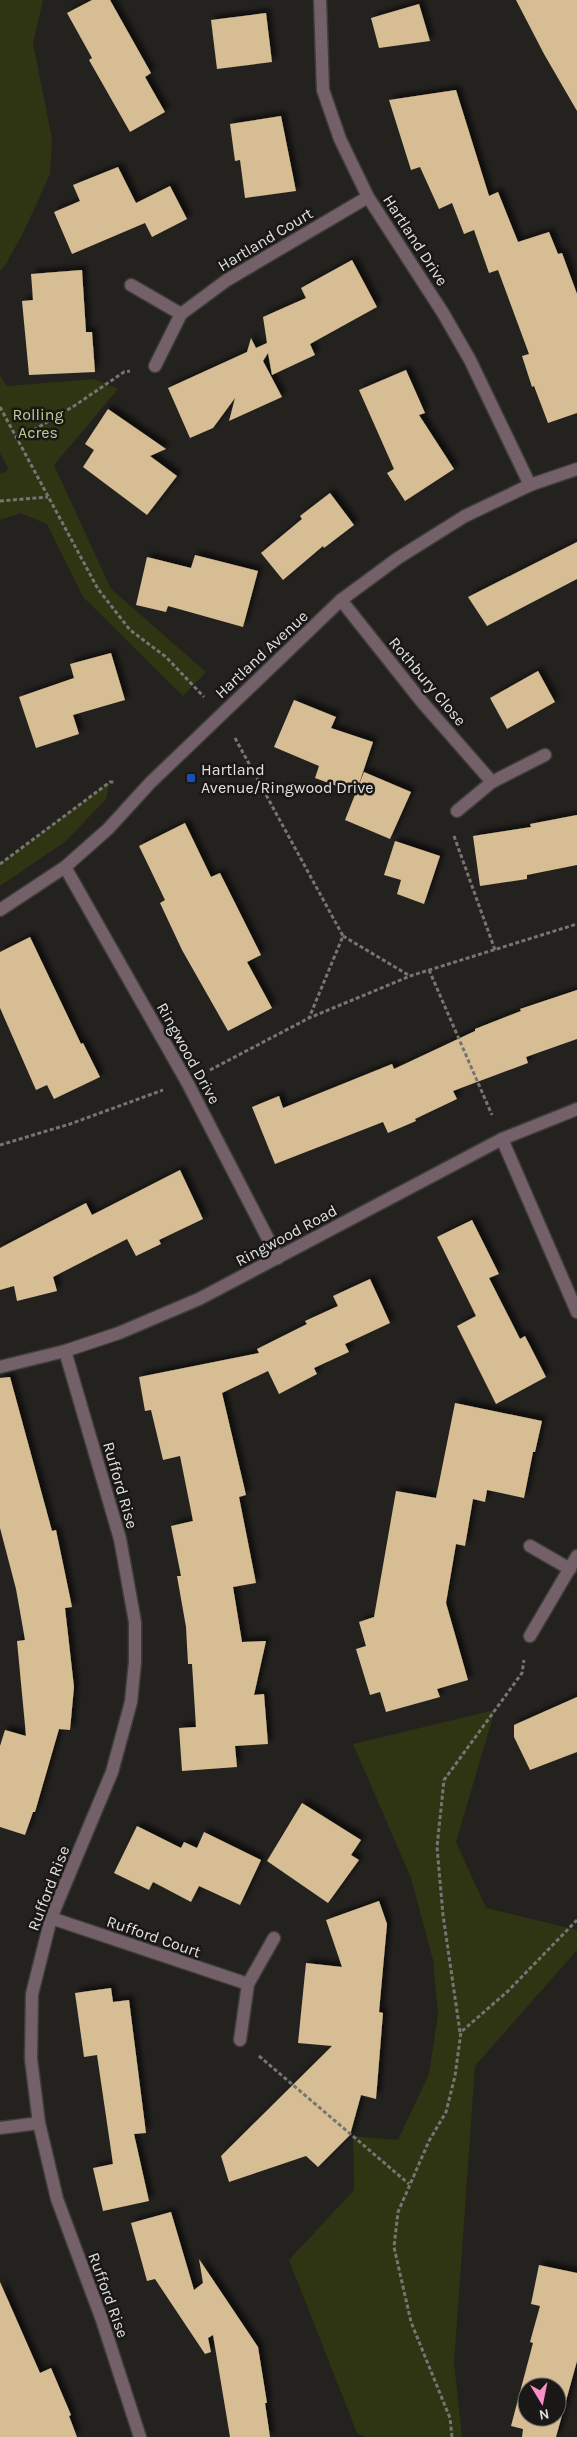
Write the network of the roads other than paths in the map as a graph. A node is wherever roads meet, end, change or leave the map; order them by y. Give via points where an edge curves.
1 (320, 0) edge
2 (368, 197) junction
3 (131, 285) dead end
4 (181, 314) junction
5 (155, 366) road end
6 (577, 469) edge
7 (530, 485) junction
8 (341, 600) junction
9 (546, 755) dead end
10 (492, 782) junction
11 (457, 811) road end
12 (65, 867) junction
13 (0, 910) edge
14 (577, 1109) edge
15 (502, 1139) junction
16 (278, 1258) junction
17 (577, 1312) edge
18 (65, 1351) junction
19 (0, 1367) edge
20 (530, 1546) dead end
21 (577, 1556) edge
22 (570, 1569) junction
23 (530, 1636) road end
24 (51, 1918) junction
25 (274, 1938) dead end
26 (248, 1984) junction
27 (240, 2040) road end
28 (39, 2123) junction
29 (0, 2128) edge
30 (140, 2437) edge

1 - 2 street, Hartland Drive via 323,90 340,140
2 - 4 street, Hartland Court via 227,280
2 - 7 street, Hartland Drive via 470,360
3 - 4 street
4 - 5 street, Hartland Court
6 - 7 street, Hartland Avenue
7 - 8 street, Hartland Avenue via 465,516 398,558
8 - 10 street, Rothbury Close via 422,702
8 - 12 street, Hartland Avenue via 150,783 108,829
9 - 10 street
10 - 11 street
12 - 13 street, Hartland Avenue
12 - 16 street, Ringwood Drive via 187,1082
14 - 15 street, Ringwood Road
15 - 16 street, Ringwood Road
15 - 17 street
16 - 18 street, Ringwood Road via 199,1299 119,1333
18 - 19 street, Ringwood Road
18 - 24 street, Rufford Rise via 120,1539 135,1622 135,1662 131,1702 112,1772
20 - 22 street
21 - 22 street
22 - 23 street
24 - 26 street, Rufford Court
24 - 28 street, Rufford Rise via 32,1994 31,2059
25 - 26 street
26 - 27 street
28 - 29 street
28 - 30 street, Rufford Rise via 57,2199 102,2320

